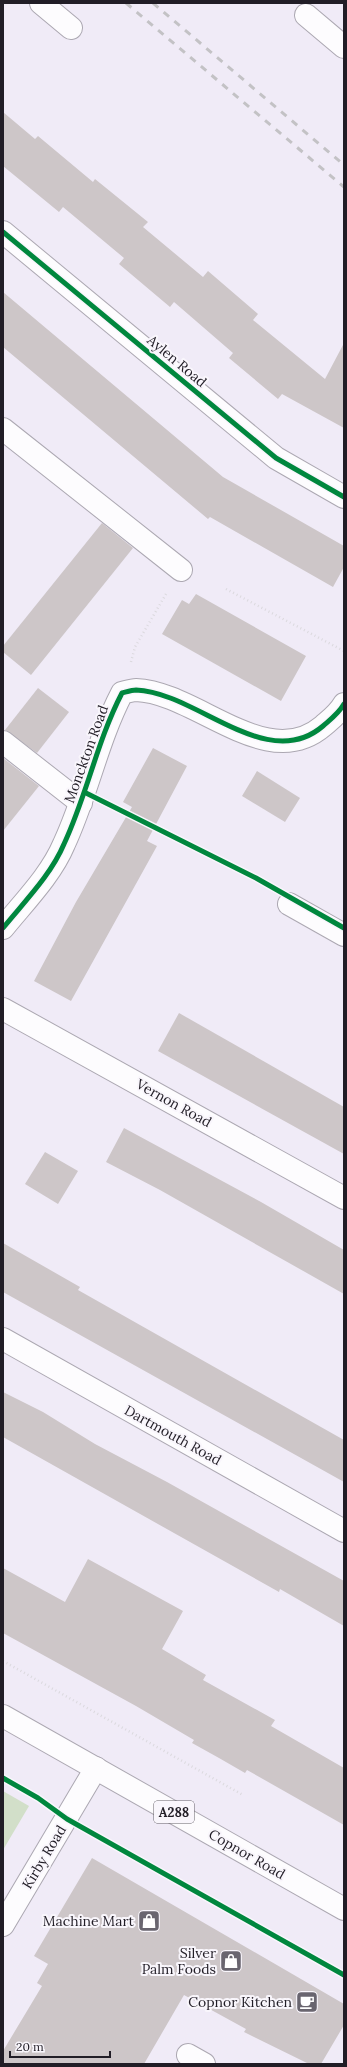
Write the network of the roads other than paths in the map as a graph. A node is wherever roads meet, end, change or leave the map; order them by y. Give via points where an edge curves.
1 (41, 3) edge
2 (306, 15) dead end
3 (71, 28) dead end
4 (344, 47) edge
5 (3, 232) edge
6 (3, 430) edge
7 (344, 497) edge
8 (180, 570) road end
9 (344, 704) edge
10 (3, 742) edge
11 (81, 803) junction
12 (289, 904) dead end
13 (3, 928) edge
14 (344, 935) edge
15 (3, 1009) edge
16 (344, 1198) edge
17 (3, 1339) edge
18 (344, 1532) edge
19 (3, 1716) edge
20 (96, 1768) junction
21 (344, 1909) edge
22 (3, 1925) edge

1 - 3 street
2 - 4 street
5 - 7 street, Aylen Road via 276,458
6 - 8 street
9 - 11 street, Monckton Road via 340,711 316,732 290,742 266,740 161,695 136,690 122,693 109,718
10 - 11 street
11 - 13 street, Monckton Road via 64,846
12 - 14 street
15 - 16 street, Vernon Road
17 - 18 street, Dartmouth Road
19 - 20 street, Copnor Road / A288
20 - 21 street, Copnor Road / A288
20 - 22 street, Kirby Road

